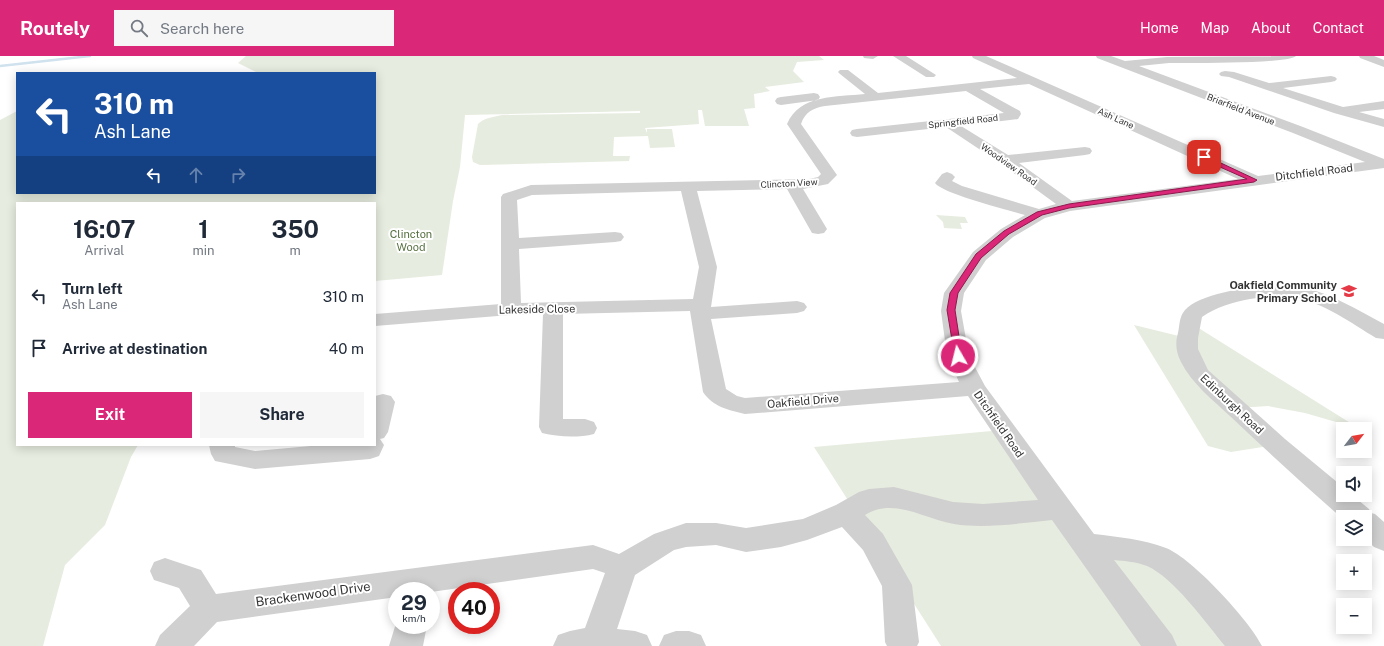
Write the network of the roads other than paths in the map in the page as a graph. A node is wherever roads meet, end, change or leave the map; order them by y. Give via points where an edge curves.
1 (868, 56) edge
2 (873, 56) edge
3 (898, 56) edge
4 (977, 56) edge
5 (1101, 56) edge
6 (1291, 56) edge
7 (1364, 56) edge
8 (1234, 57) edge
9 (1384, 64) edge
10 (1124, 65) junction
11 (844, 72) dead end
12 (1224, 74) dead end
13 (930, 75) dead end
14 (1324, 78) dead end
15 (1031, 80) junction
16 (1266, 86) junction
17 (968, 87) junction
18 (876, 97) junction
19 (811, 100) junction
20 (780, 101) dead end
21 (1384, 105) edge
22 (1339, 110) junction
23 (948, 123) junction
24 (1384, 124) edge
25 (857, 133) dead end
26 (1085, 151) dead end
27 (1005, 160) junction
28 (1382, 164) edge
29 (947, 177) dead end
30 (1254, 180) junction
31 (792, 184) junction
32 (688, 187) junction
33 (1069, 206) junction
34 (1039, 214) junction
35 (818, 228) dead end
36 (615, 237) dead end
37 (511, 244) junction
38 (797, 307) dead end
39 (511, 308) junction
40 (553, 308) junction
41 (700, 310) junction
42 (376, 320) edge
43 (1384, 333) edge
44 (974, 388) junction
45 (383, 402) dead end
46 (376, 428) edge
47 (585, 428) dead end
48 (222, 446) edge
49 (372, 446) edge
50 (1060, 509) junction
51 (1351, 510) edge
52 (846, 513) junction
53 (1372, 528) edge
54 (1384, 539) edge
55 (1087, 545) junction
56 (622, 567) junction
57 (165, 571) dead end
58 (440, 582) edge
59 (388, 589) edge
60 (208, 609) junction
61 (409, 634) edge
62 (902, 642) dead end
63 (583, 644) edge
64 (172, 646) edge
65 (406, 646) edge
66 (635, 646) edge
67 (676, 646) edge
68 (689, 646) edge
69 (1160, 646) edge
70 (1246, 646) edge

1 - 2 street
3 - 13 street
4 - 15 street, Ash Lane
5 - 10 street, Briarfield Avenue
6 - 8 street
7 - 9 street
8 - 10 street
10 - 28 street, Briarfield Avenue
11 - 18 street
12 - 16 street
14 - 16 street
15 - 17 street, Clincton View
15 - 30 street, Ash Lane
16 - 22 street
17 - 18 street, Clincton View
17 - 23 street, Springfield Road via 1015,114
18 - 19 street, Clincton View
19 - 20 street
19 - 31 street, Clincton View via 797,116 794,124 829,175 823,181
21 - 22 street
22 - 24 street
23 - 25 street, Springfield Road
23 - 27 street, Woodview Road
26 - 27 street
27 - 33 street, Woodview Road
28 - 30 street, Ditchfield Road
29 - 34 street via 943,183 956,189
30 - 33 street, Ditchfield Road
31 - 32 street, Clincton View
31 - 35 street
32 - 37 street, Clincton View via 531,190 509,197
32 - 41 street, Oakfield Drive via 708,267
33 - 34 street, Ditchfield Road
34 - 44 street, Ditchfield Road via 1007,233 979,256 954,293 951,310 958,356
36 - 37 street
37 - 39 street, Clincton View
38 - 41 street
39 - 40 street, Lakeside Close
39 - 42 street, Lakeside Close
40 - 41 street, Lakeside Close
40 - 47 street via 551,427
41 - 44 street, Oakfield Drive via 715,392 729,402 746,406
43 - 51 street, Edinburgh Road via 1311,295 1276,289 1216,302 1194,313 1189,322 1187,347 1200,375
44 - 50 street, Ditchfield Road
45 - 46 street
48 - 49 street via 224,454 255,460 370,450
50 - 52 street via 983,515 953,513 894,497 869,499
50 - 55 street, Ditchfield Road
52 - 56 street via 806,529 746,540 716,534 686,535 664,542
52 - 62 street via 873,542 897,585
53 - 54 street
55 - 69 street, Ditchfield Road
55 - 70 street via 1130,550 1157,557 1177,570
56 - 58 street, Brackenwood Drive via 593,557
56 - 63 street
57 - 60 street via 190,579
59 - 60 street, Brackenwood Drive
60 - 64 street
61 - 65 street
63 - 66 street
67 - 68 street

